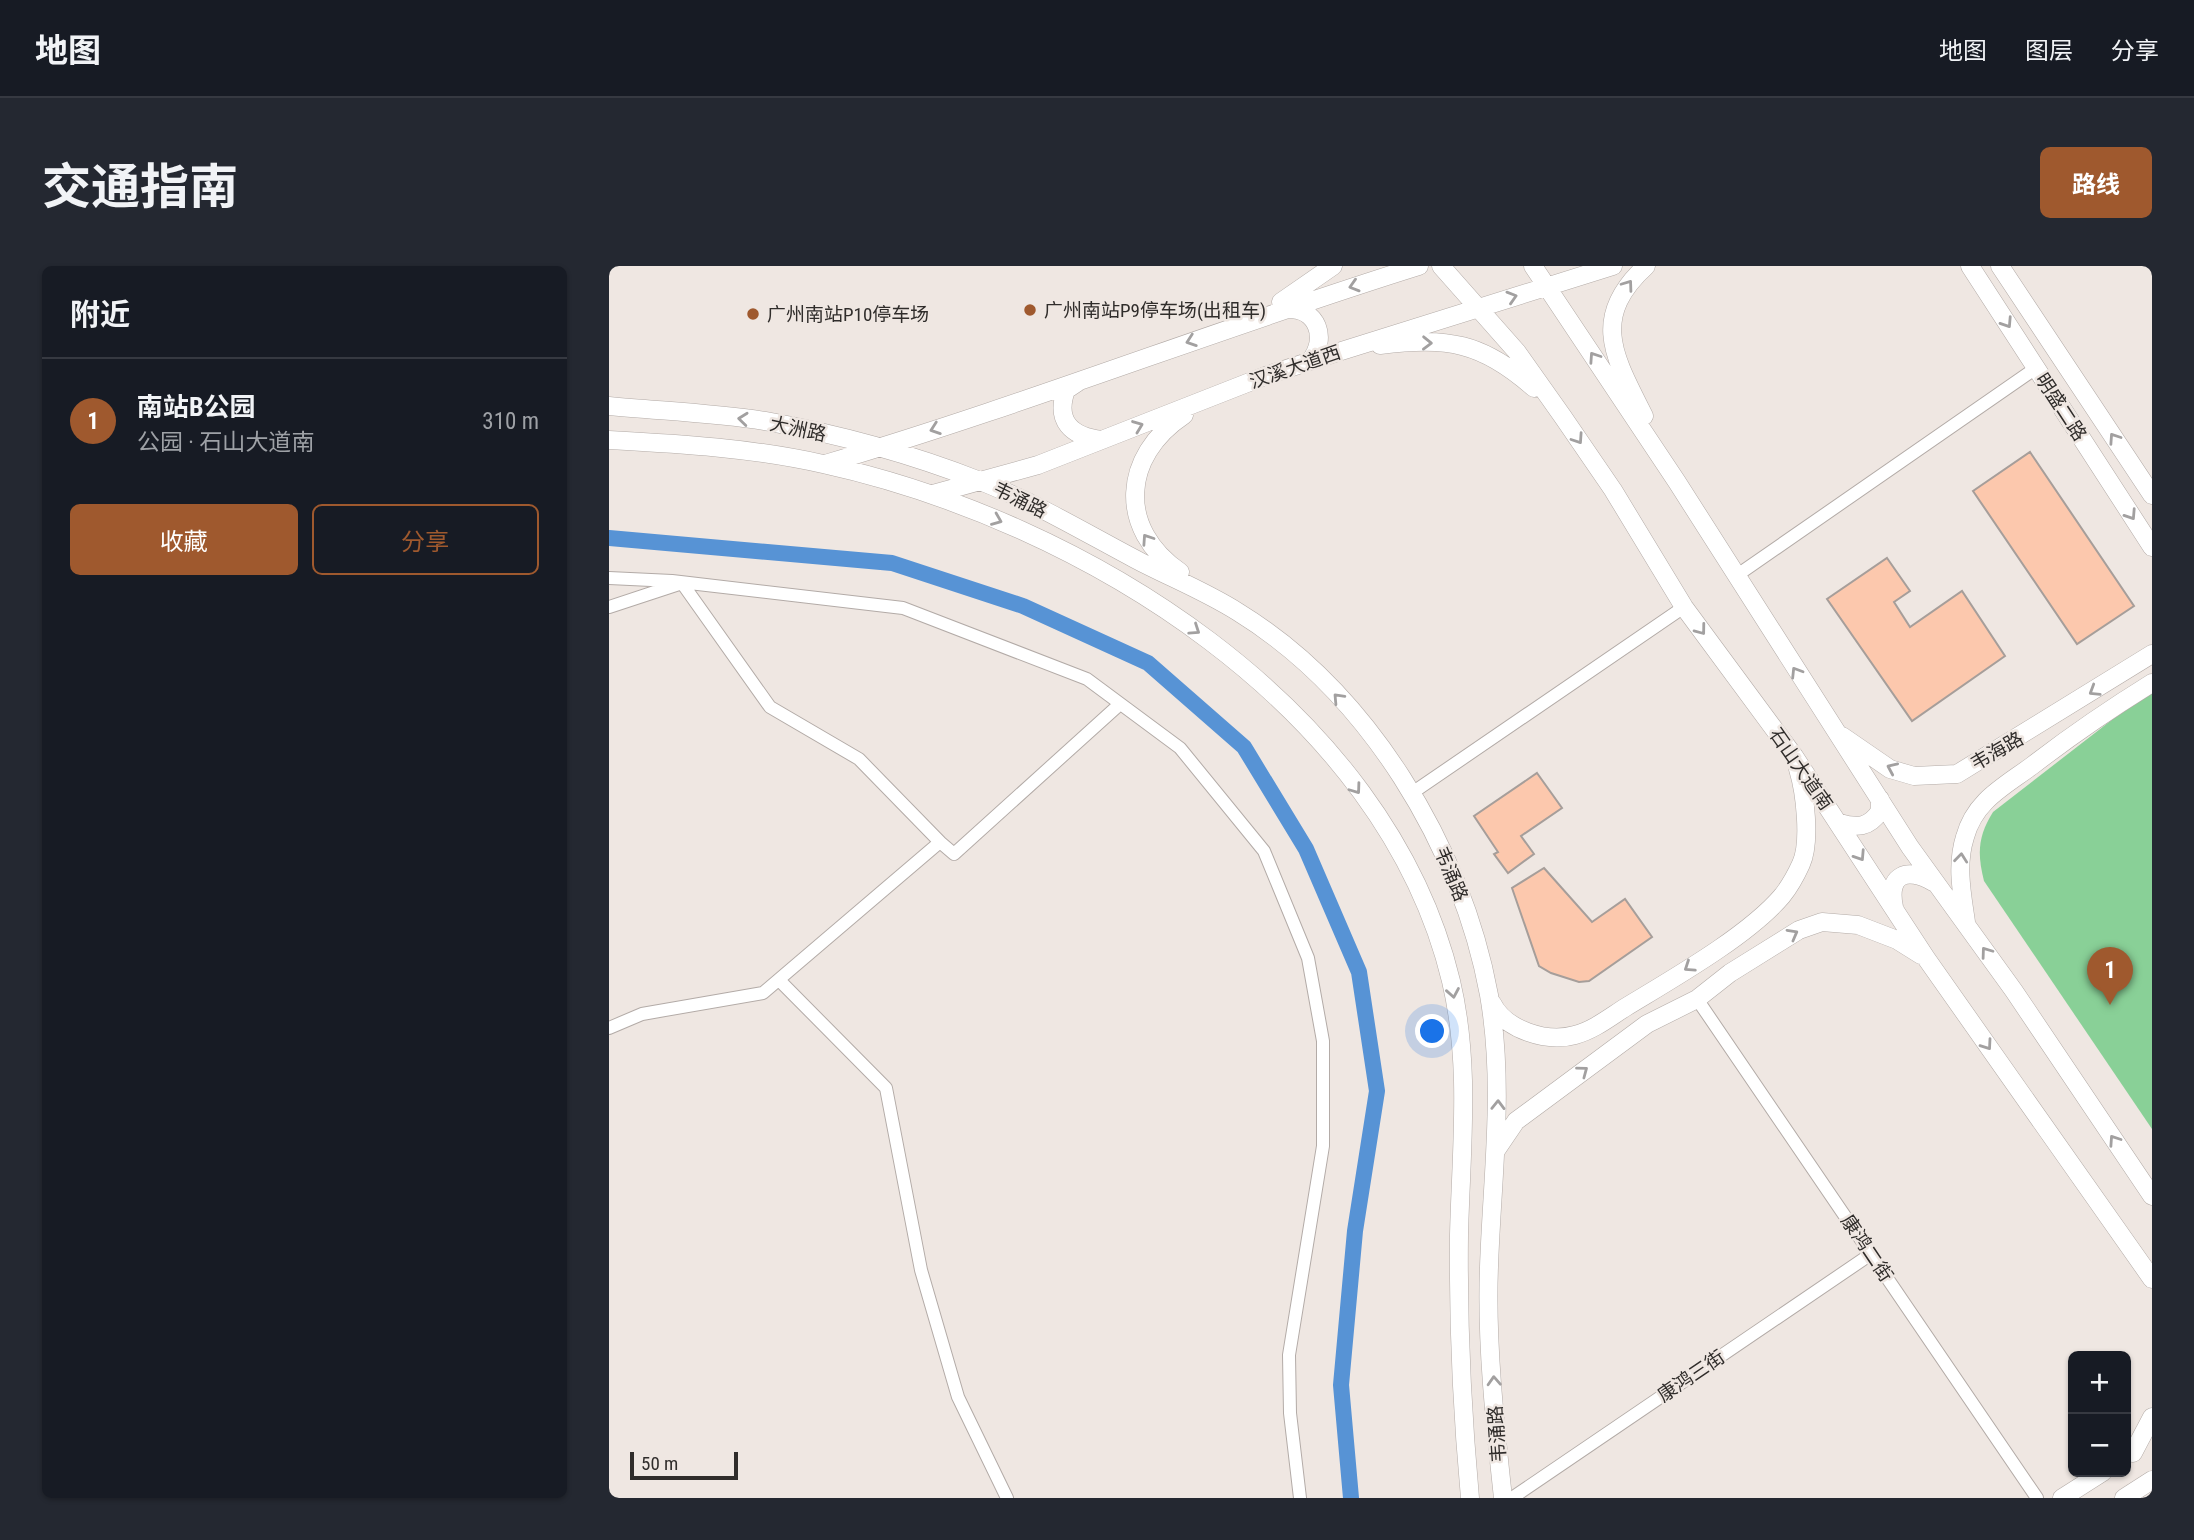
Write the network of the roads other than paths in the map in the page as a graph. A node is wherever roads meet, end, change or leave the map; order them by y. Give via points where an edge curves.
1 (1333, 266) edge
2 (1419, 266) edge
3 (1441, 266) edge
4 (1533, 266) edge
5 (1613, 266) edge
6 (1646, 266) edge
7 (1971, 266) edge
8 (2000, 266) edge
9 (1546, 286) junction
10 (1478, 307) junction
11 (1280, 309) junction
12 (1256, 319) junction
13 (1335, 353) junction
14 (1310, 361) junction
15 (2036, 368) junction
16 (1265, 376) junction
17 (1081, 380) junction
18 (609, 406) edge
19 (1563, 417) junction
20 (609, 440) edge
21 (1103, 440) junction
22 (882, 447) junction
23 (825, 464) junction
24 (981, 481) junction
25 (1677, 482) junction
26 (933, 494) junction
27 (2152, 495) edge
28 (2152, 547) edge
29 (1139, 561) junction
30 (1736, 576) junction
31 (609, 578) edge
32 (682, 583) junction
33 (1124, 583) junction
34 (609, 607) edge
35 (1684, 607) junction
36 (1238, 612) junction
37 (2152, 654) edge
38 (2152, 683) edge
39 (1120, 704) junction
40 (1833, 730) junction
41 (2027, 734) junction
42 (1794, 756) junction
43 (2033, 765) junction
44 (1412, 793) junction
45 (1880, 799) junction
46 (1839, 823) junction
47 (940, 842) junction
48 (1937, 883) junction
49 (1895, 909) junction
50 (1967, 925) junction
51 (1731, 939) junction
52 (1926, 958) junction
53 (1730, 973) junction
54 (779, 980) junction
55 (1662, 985) junction
56 (1489, 998) junction
57 (1697, 999) junction
58 (1647, 1024) junction
59 (609, 1028) edge
60 (1497, 1149) junction
61 (2152, 1196) edge
62 (1871, 1254) junction
63 (2149, 1273) edge
64 (2152, 1417) edge
65 (2152, 1441) edge
66 (2131, 1452) edge
67 (2131, 1454) edge
68 (2095, 1477) edge
69 (2152, 1480) edge
70 (1007, 1498) edge
71 (1300, 1498) edge
72 (1471, 1498) edge
73 (1503, 1498) edge
74 (1512, 1498) edge
75 (2037, 1498) edge
76 (2062, 1498) edge
77 (2124, 1498) edge

1 - 12 main road
2 -> 11 main road
3 - 10 main road, 石山大道南
4 - 9 main road
5 - 9 main road, 汉溪大道西
25 -> 6 main road via 1612,344 1615,308
7 -> 15 main road, 明盛二路
27 -> 8 main road, 明盛二路
10 -> 9 main road, 汉溪大道西
25 -> 9 main road
10 - 13 main road, 汉溪大道西
10 - 19 main road, 石山大道南
11 - 12 main road
11 - 14 main road via 1300,309 1314,320 1321,343
12 -> 17 main road
13 - 14 main road, 汉溪大道西
13 -> 19 main road via 1411,342 1476,348 1504,363
14 - 16 main road, 汉溪大道西
15 -> 28 main road, 明盛二路
15 - 30 street
21 -> 16 main road, 汉溪大道西
36 -> 16 main road via 1163,561 1142,533 1136,516 1137,473 1167,427
17 - 21 main road via 1066,390 1063,422 1086,438
17 -> 22 main road
22 -> 18 main road, 大洲路 via 765,421
19 -> 35 main road, 石山大道南
20 - 23 main road, 大洲路 via 694,444
21 - 24 main road, 汉溪大道西
22 - 23 main road
22 - 24 main road, 大洲路
23 - 26 main road, 大洲路
24 - 26 main road, 汉溪大道西
24 - 29 main road, 韦涌路
25 - 30 main road
26 -> 33 main road, 韦涌路 via 1017,528
29 - 33 main road via 1119,561 1117,575
29 - 36 main road, 韦涌路
40 -> 30 main road
31 - 32 street
32 - 34 street
32 - 39 street via 903,608 1087,679
32 - 47 street via 771,707 859,759
33 -> 72 main road, 韦涌路 via 1211,640 1316,738 1385,828 1436,934 1451,981 1459,1029 1465,1129 1459,1236 1461,1334
35 -> 42 main road, 石山大道南
35 - 44 street
44 -> 36 main road, 韦涌路 via 1319,677
37 -> 41 main road, 韦海路
38 - 43 main road via 2097,716
39 - 47 street via 954,854
39 - 71 street via 1180,748 1263,851 1308,958 1323,1041 1323,1146 1289,1356
41 -> 40 main road, 韦海路 via 1957,774 1935,777 1890,769
40 - 45 main road
41 - 43 main road via 2017,756 2021,763
42 - 46 main road, 石山大道南
42 - 51 main road via 1804,800 1803,861 1781,897
50 -> 43 main road via 1960,867 1969,825 1983,802
44 - 56 main road, 韦涌路 via 1463,902
45 - 46 main road via 1880,811 1865,826
45 - 48 main road
46 -> 49 main road, 石山大道南
47 - 54 street
48 - 49 main road via 1918,873 1906,874 1895,882 1891,893
48 - 50 main road
49 - 52 main road, 石山大道南
61 -> 50 main road
51 - 53 main road via 1751,931 1758,940 1751,954
51 -> 55 main road
53 -> 52 main road via 1799,930 1822,922 1875,929
52 -> 63 main road, 石山大道南
53 - 57 main road
54 - 59 street via 763,993 642,1014
54 - 70 street via 886,1088 921,1270 954,1384
55 - 56 main road via 1591,1028 1554,1038 1511,1024 1497,1014
55 - 58 main road via 1637,1010 1635,1024
60 -> 56 main road, 韦涌路 via 1498,1083
57 - 58 main road
57 - 62 street, 康鸿二街
60 -> 58 main road via 1516,1121
73 -> 60 main road, 韦涌路 via 1489,1270
62 - 74 street, 康鸿三街
62 - 75 street, 康鸿二街
64 - 66 main road
65 - 67 main road
68 - 76 main road
69 - 77 main road

